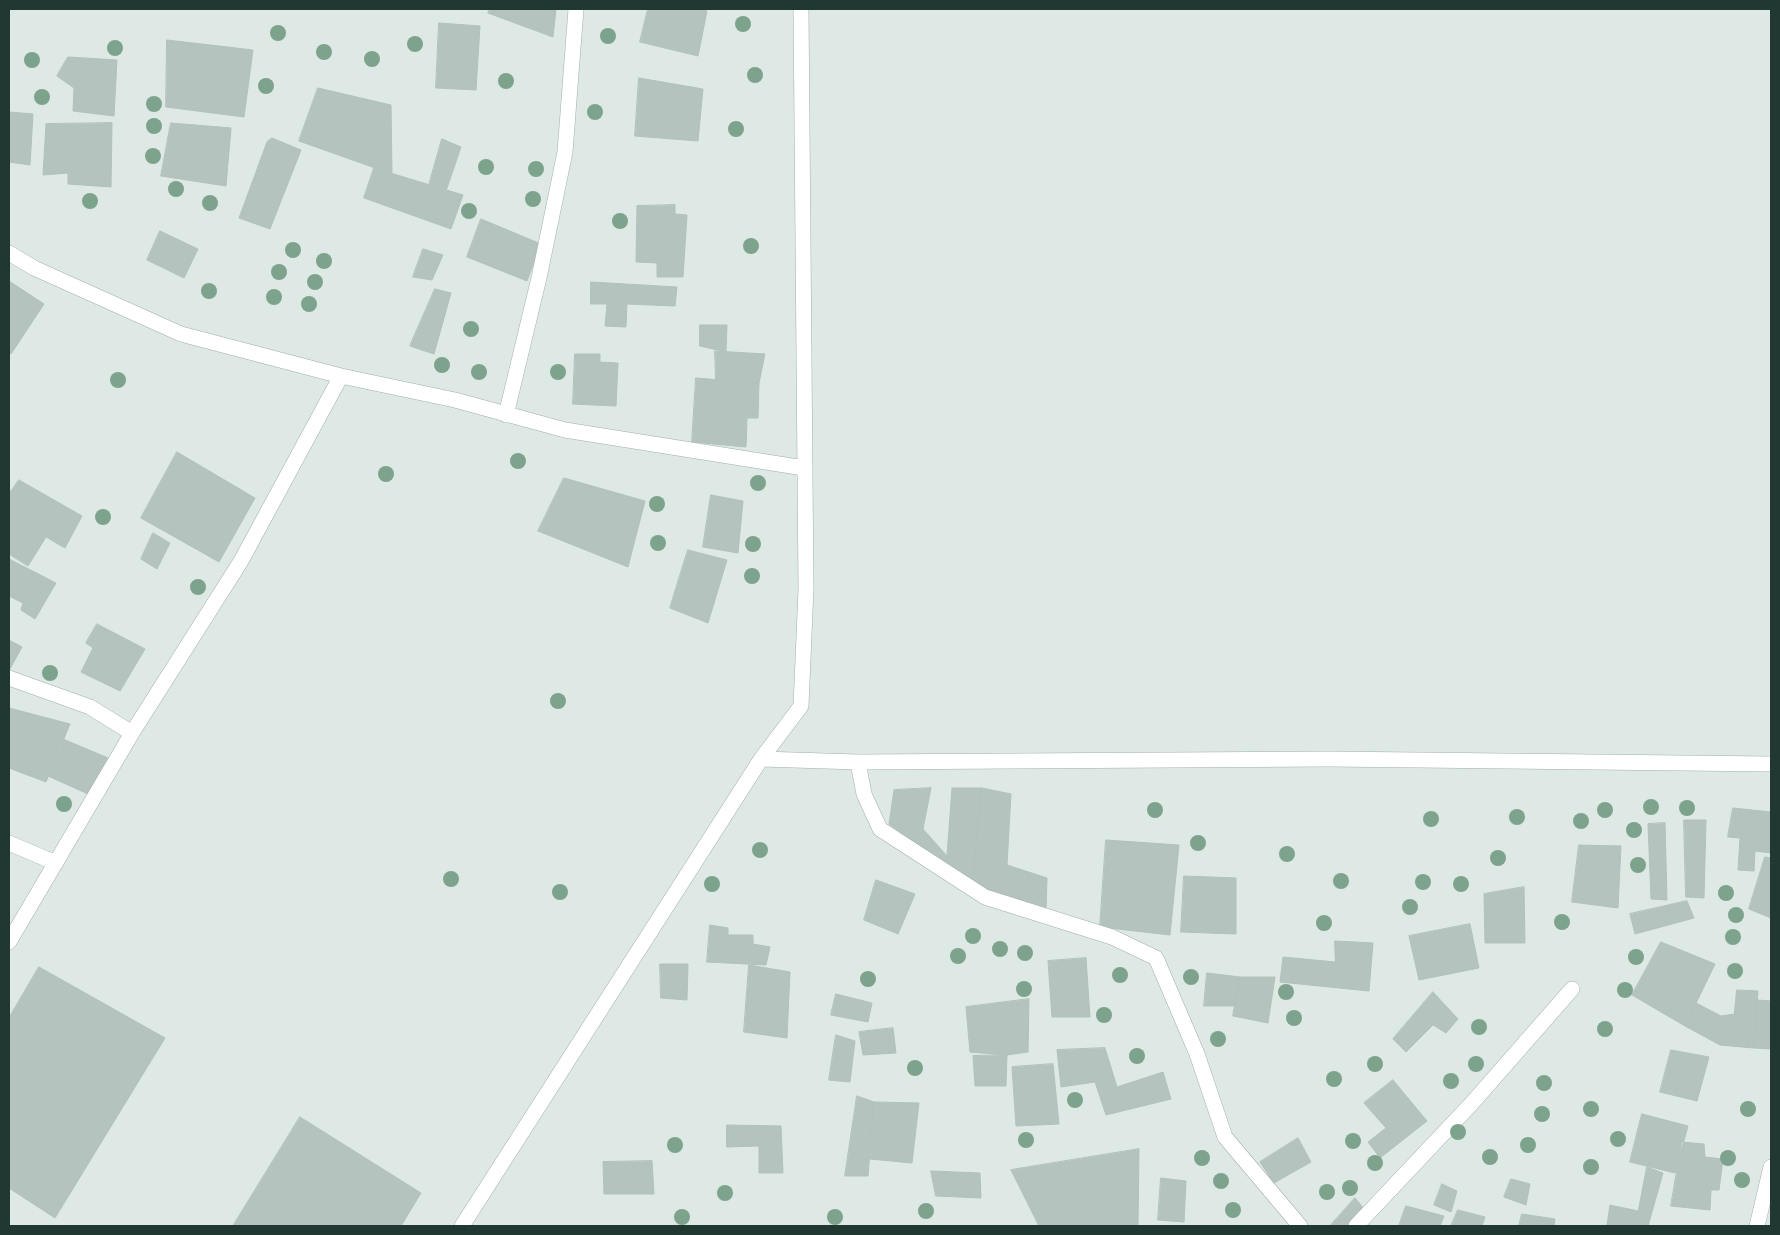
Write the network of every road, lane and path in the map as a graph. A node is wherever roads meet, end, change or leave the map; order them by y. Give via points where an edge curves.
1 (576, 9) edge
2 (801, 9) edge
3 (9, 252) edge
4 (341, 376) junction
5 (506, 415) junction
6 (804, 468) junction
7 (9, 678) edge
8 (132, 733) junction
9 (761, 759) junction
10 (858, 762) junction
11 (1771, 764) edge
12 (9, 844) edge
13 (56, 863) junction
14 (9, 942) edge
15 (1572, 989) dead end
16 (1771, 1167) edge
17 (462, 1226) edge
18 (1300, 1226) edge
19 (1356, 1226) edge
20 (1757, 1226) edge

1 - 5 street via 565,152
2 - 6 street
3 - 4 street via 34,268 181,334
4 - 5 street via 455,400
4 - 8 street via 241,561
5 - 6 street via 565,430
6 - 9 street via 806,590 801,706
7 - 8 street via 90,707
8 - 13 street
9 - 10 street
9 - 17 street
10 - 11 street via 1339,759
10 - 18 street via 864,794 880,829 985,897 1112,937 1156,958 1197,1054 1225,1137
12 - 13 street
13 - 14 street
15 - 19 street via 1473,1102
16 - 20 street

